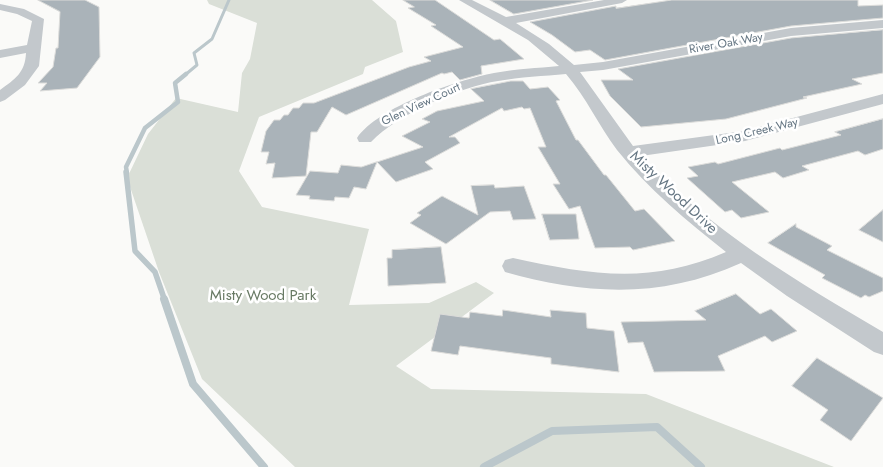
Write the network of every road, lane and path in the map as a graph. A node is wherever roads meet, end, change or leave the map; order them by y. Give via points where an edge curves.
1 (464, 0) edge
2 (622, 0) edge
3 (594, 2) edge
4 (0, 7) edge
5 (505, 21) junction
6 (883, 24) edge
7 (32, 48) junction
8 (0, 54) edge
9 (570, 69) junction
10 (0, 97) edge
11 (883, 99) edge
12 (366, 138) dead end
13 (628, 152) junction
14 (741, 254) junction
15 (513, 266) dead end
16 (883, 345) edge

1 - 5 street, Misty Wood Drive
2 - 3 street
3 - 5 street
4 - 7 street via 38,19
5 - 9 street, Misty Wood Drive via 537,41
6 - 9 street, River Oak Way via 791,32
7 - 8 street
7 - 10 street via 32,66 20,82
9 - 12 street, Glen View Court via 495,77 463,85 391,117
9 - 13 street, Misty Wood Drive
11 - 13 street, Long Creek Way via 746,136
13 - 14 street, Misty Wood Drive via 677,200
14 - 15 street via 701,271 638,283 567,279
14 - 16 street, Misty Wood Drive

